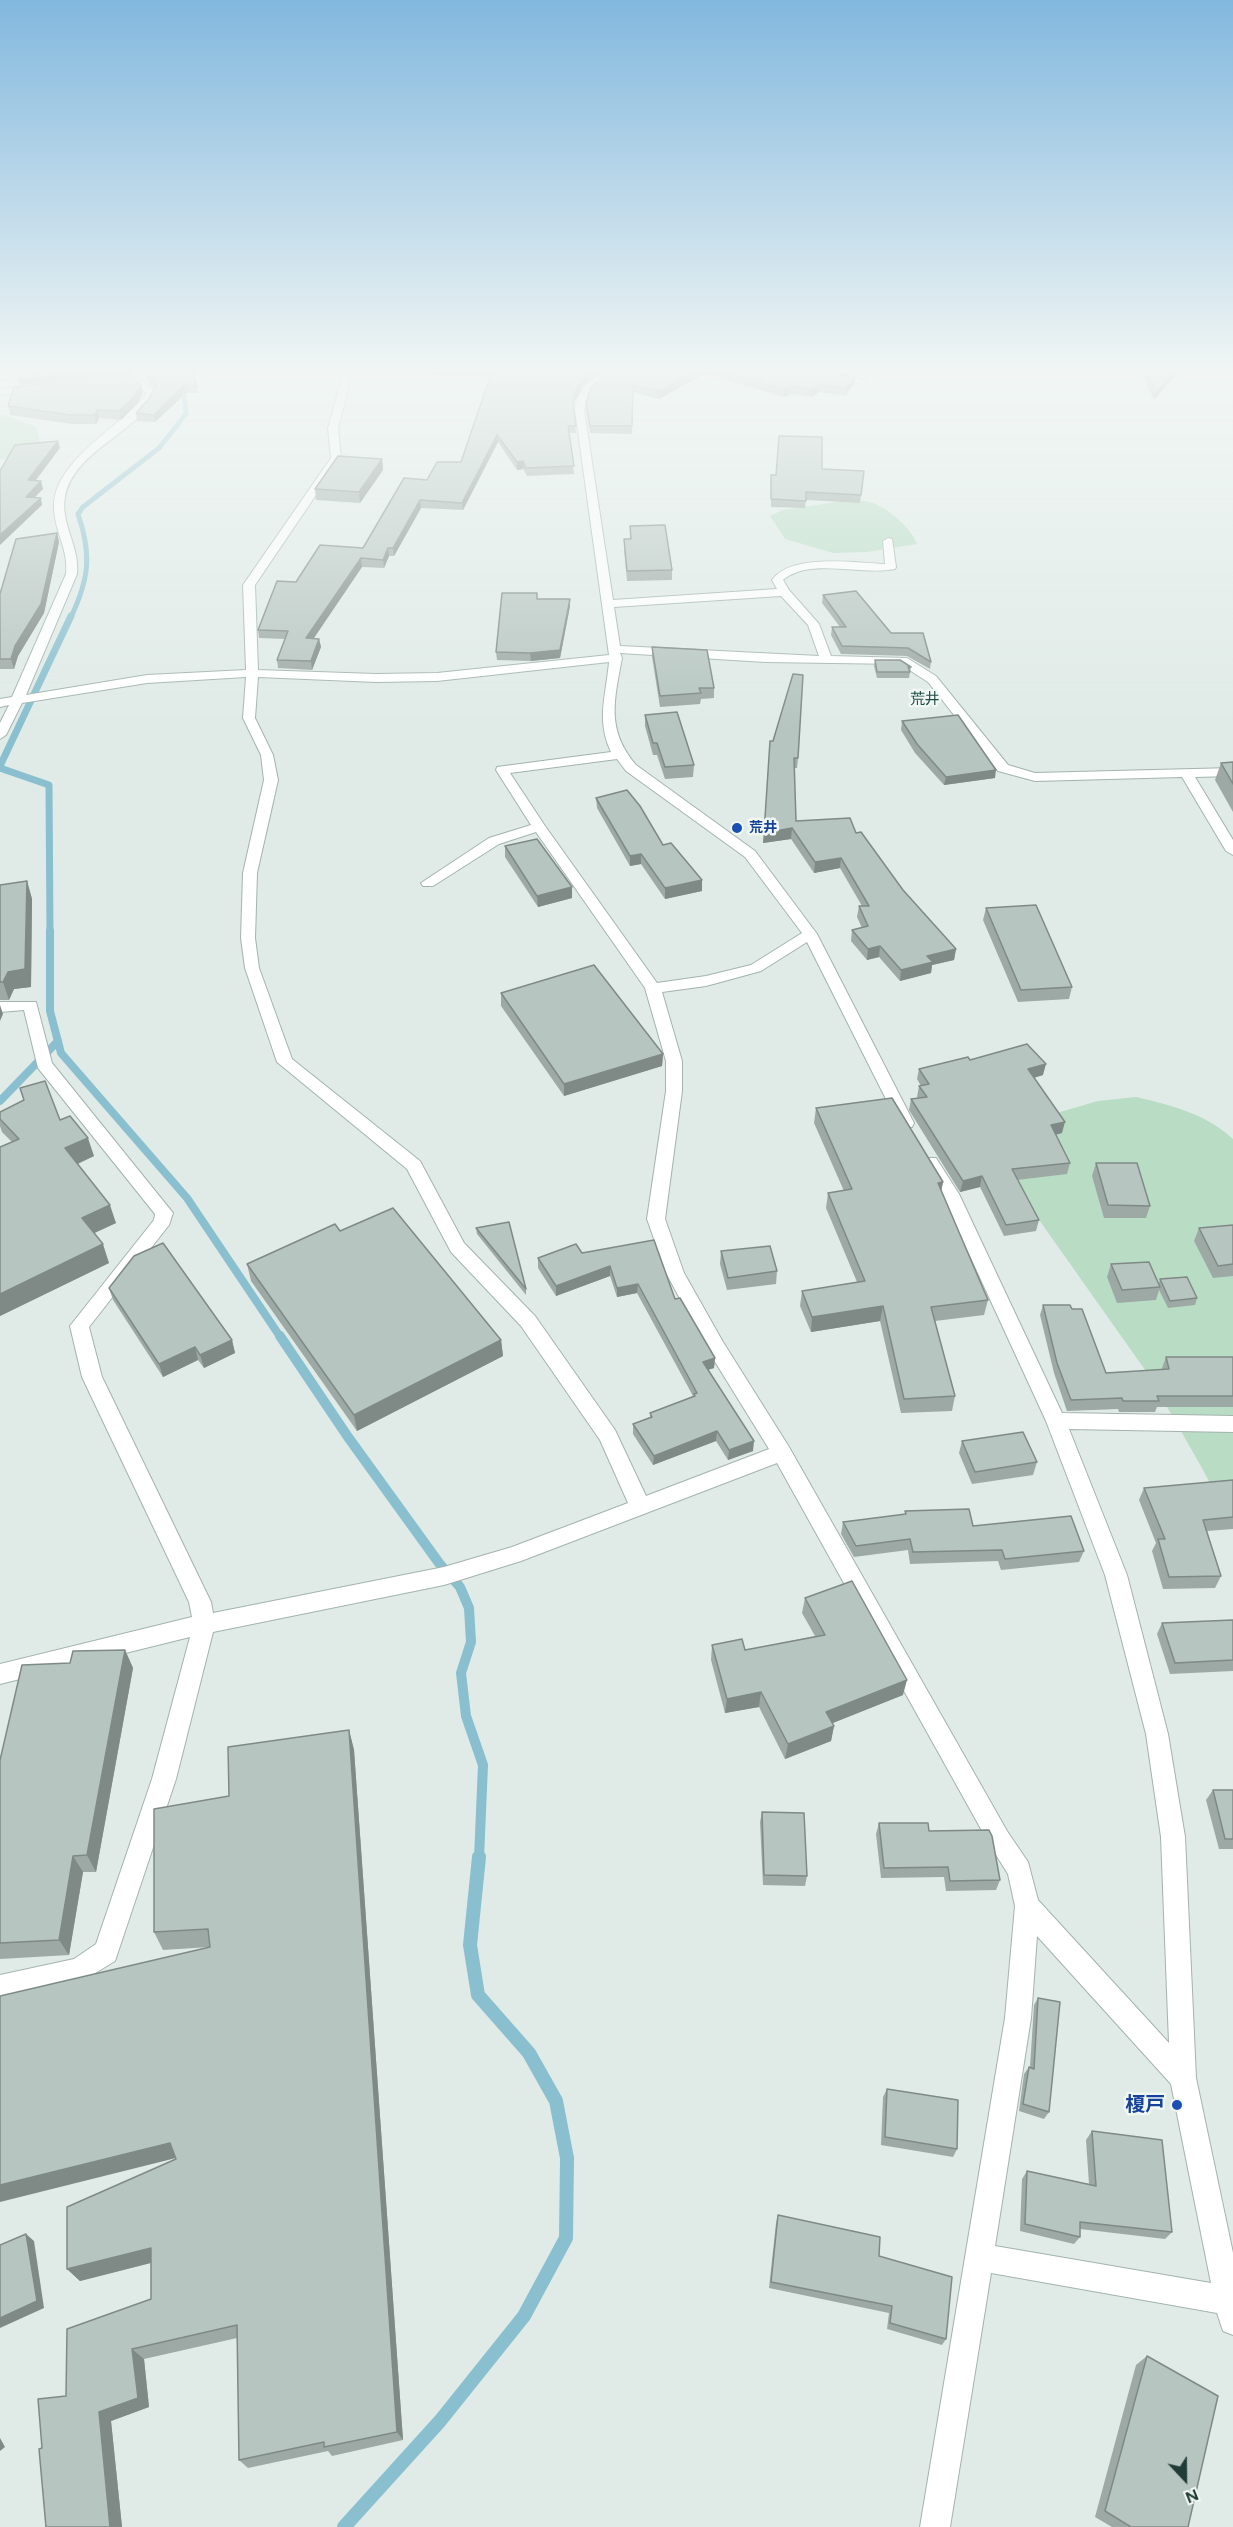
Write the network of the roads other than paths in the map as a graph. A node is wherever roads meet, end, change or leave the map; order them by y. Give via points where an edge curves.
1 (62, 489) edge
2 (315, 489) edge
3 (590, 489) edge
4 (888, 541) dead end
5 (784, 592) junction
6 (608, 604) junction
7 (616, 653) junction
8 (826, 659) junction
9 (252, 673) junction
10 (19, 698) junction
11 (0, 703) edge
12 (0, 735) edge
13 (618, 755) junction
14 (1233, 772) edge
15 (1186, 773) junction
16 (539, 827) junction
17 (1233, 851) edge
18 (428, 883) dead end
19 (810, 934) junction
20 (653, 988) junction
21 (0, 1008) edge
22 (1056, 1421) junction
23 (1233, 1424) edge
24 (782, 1453) junction
25 (640, 1506) junction
26 (204, 1624) junction
27 (0, 1674) edge
28 (1027, 1906) junction
29 (0, 1988) edge
30 (1183, 2078) junction
31 (979, 2257) junction
32 (1232, 2308) edge
33 (935, 2527) edge

1 - 10 street via 57,509 72,569
2 - 9 street via 249,585
3 - 6 street
4 - 5 street via 891,567 791,569 777,580
5 - 6 street
5 - 8 street via 813,624
6 - 7 street
7 - 8 street
7 - 9 street via 437,677
7 - 13 street via 607,720
8 - 15 street via 903,661 932,679 1003,768 1035,777
9 - 10 street via 147,679
9 - 25 street via 249,718 267,755 271,780 250,873 248,938 252,968 285,1062 414,1165 457,1247 528,1321 608,1436
10 - 11 street
10 - 12 street
13 - 16 street via 501,770
13 - 19 street via 750,854
14 - 15 street
15 - 17 street
16 - 18 street via 494,841
16 - 20 street
19 - 20 street via 756,968 706,981
19 - 22 street via 898,1110 950,1194
20 - 24 street via 674,1062 674,1091 656,1219 675,1273
21 - 26 street via 31,1005 44,1064 164,1213 163,1221 79,1326 92,1377 200,1602
22 - 23 street
22 - 30 street via 1116,1575 1156,1734 1173,1837
24 - 25 street
24 - 28 street via 1019,1870
25 - 26 street via 514,1555 444,1576
26 - 27 street
26 - 29 street via 164,1779 106,1952 79,1970
28 - 30 street
28 - 31 street via 1018,2018
30 - 32 street
31 - 32 street
31 - 33 street

